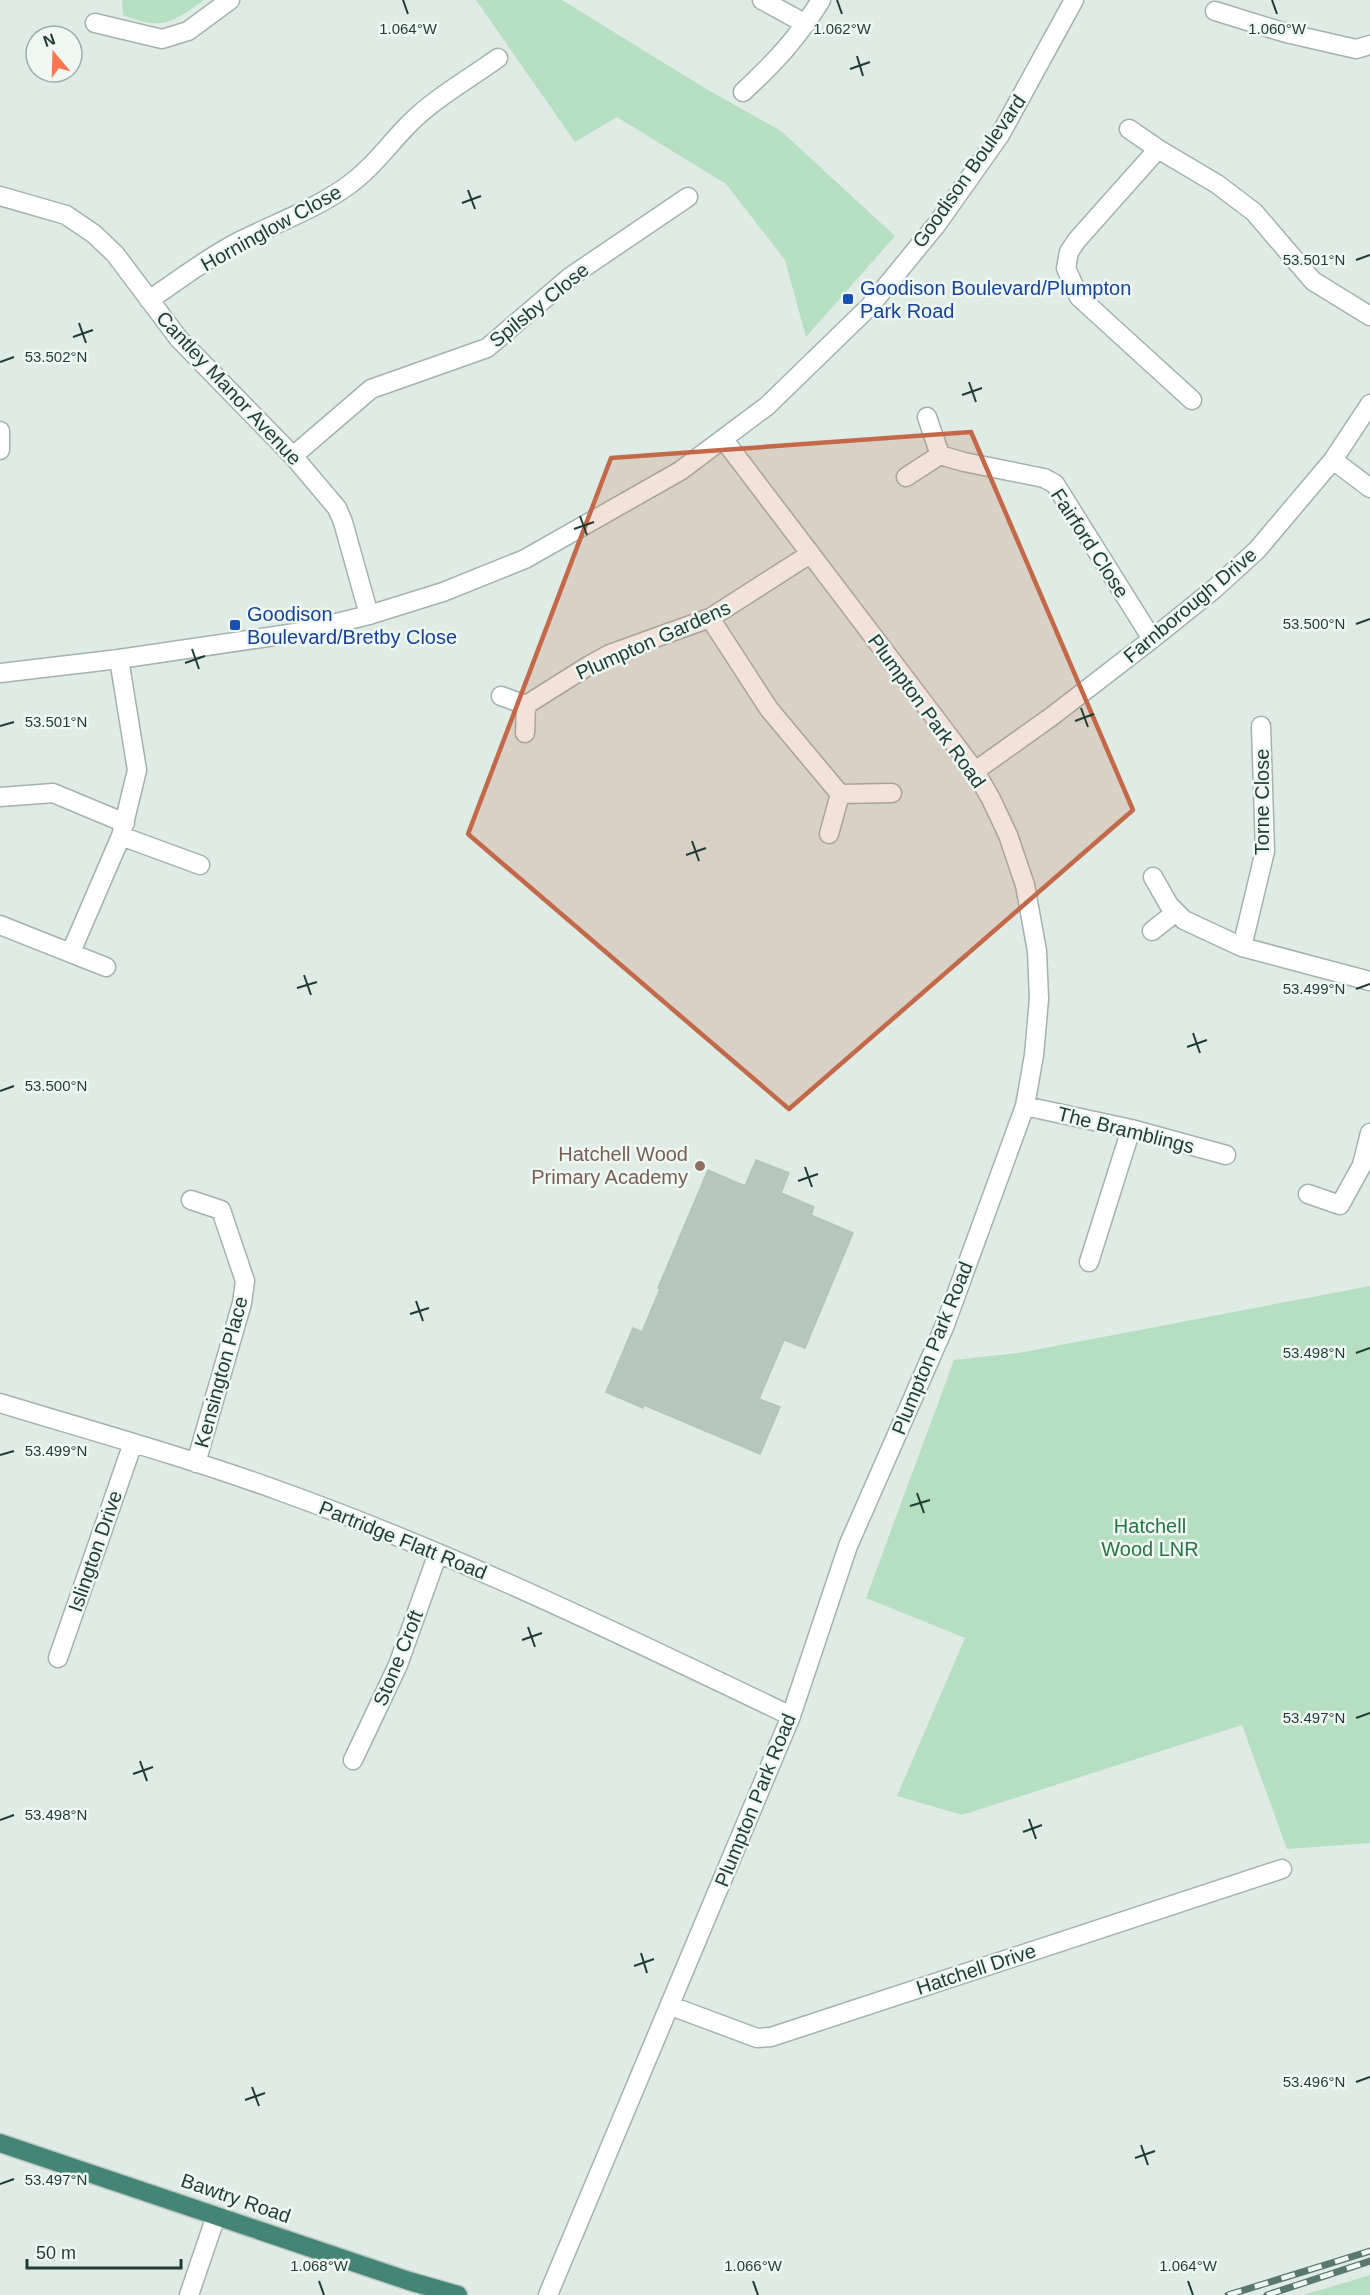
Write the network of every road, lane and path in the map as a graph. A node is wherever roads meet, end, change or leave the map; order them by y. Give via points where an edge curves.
1 (231, 0) edge
2 (762, 0) edge
3 (821, 0) edge
4 (1074, 0) edge
5 (1215, 11) dead end
6 (95, 23) dead end
7 (807, 24) junction
8 (1370, 45) edge
9 (498, 58) dead end
10 (743, 92) dead end
11 (1129, 129) dead end
12 (1158, 149) junction
13 (0, 196) edge
14 (688, 197) dead end
15 (149, 300) junction
16 (1370, 316) edge
17 (1192, 400) dead end
18 (1370, 404) edge
19 (927, 417) dead end
20 (0, 431) edge
21 (724, 440) junction
22 (0, 450) edge
23 (940, 454) junction
24 (293, 456) junction
25 (1333, 460) junction
26 (906, 477) dead end
27 (1370, 488) edge
28 (810, 554) junction
29 (369, 615) junction
30 (710, 618) junction
31 (1152, 639) junction
32 (119, 659) junction
33 (0, 673) edge
34 (501, 696) dead end
35 (526, 705) junction
36 (1261, 726) dead end
37 (525, 733) dead end
38 (975, 771) junction
39 (892, 793) dead end
40 (840, 794) junction
41 (0, 797) edge
42 (123, 829) junction
43 (829, 834) dead end
44 (200, 865) dead end
45 (1153, 877) dead end
46 (1176, 912) junction
47 (0, 925) edge
48 (1152, 931) dead end
49 (1242, 947) junction
50 (71, 952) junction
51 (106, 967) dead end
52 (1370, 981) edge
53 (1025, 1106) junction
54 (1131, 1129) junction
55 (1370, 1133) edge
56 (1226, 1155) dead end
57 (1308, 1194) dead end
58 (191, 1200) dead end
59 (1089, 1262) dead end
60 (0, 1403) edge
61 (133, 1443) junction
62 (196, 1463) junction
63 (438, 1553) junction
64 (57, 1658) dead end
65 (791, 1716) junction
66 (353, 1760) dead end
67 (1282, 1869) dead end
68 (670, 2006) junction
69 (0, 2143) edge
70 (216, 2216) junction
71 (189, 2295) edge
72 (458, 2295) edge
73 (548, 2295) edge

1 - 6 street via 188,31 162,39
2 - 7 street
3 - 7 street
4 - 21 street, Goodison Boulevard via 1000,135 937,224 870,306 767,406
5 - 8 street via 1356,49
7 - 10 street via 783,54
9 - 15 street, Horninglow Close via 423,111 367,171 347,186 316,206 240,241
11 - 12 street
12 - 16 street via 1217,184 1254,212 1313,281
12 - 17 street via 1077,240 1069,252 1066,268 1078,297
13 - 15 street, Cantley Manor Avenue via 66,215 94,234 115,254
14 - 24 street, Spilsby Close via 570,277 487,348 371,389
15 - 24 street, Cantley Manor Avenue via 179,339
18 - 25 street, Farnborough Drive
19 - 23 street
20 - 22 street
21 - 28 street, Plumpton Park Road
21 - 29 street, Goodison Boulevard via 680,471 525,559 443,592
23 - 26 street
23 - 31 street, Fairford Close via 1044,478 1054,484
24 - 29 street, Cantley Manor Avenue via 337,508
25 - 27 street
25 - 31 street, Farnborough Drive via 1257,550
28 - 30 street, Plumpton Gardens
28 - 38 street, Plumpton Park Road
29 - 32 street, Goodison Boulevard via 295,633
30 - 35 street, Plumpton Gardens via 610,654
30 - 40 street via 769,709
31 - 38 street, Farnborough Drive
32 - 33 street, Goodison Boulevard
32 - 42 street via 137,770
34 - 35 street
35 - 37 street
36 - 49 street, Torne Close via 1265,851
38 - 53 street, Plumpton Park Road via 1008,835 1025,885 1036,951 1039,999
39 - 40 street
40 - 43 street
41 - 42 street via 53,793
42 - 44 street
42 - 50 street
45 - 46 street
46 - 48 street
46 - 49 street via 1184,920
47 - 50 street
49 - 52 street
50 - 51 street
53 - 54 street, The Bramblings
53 - 65 street, Plumpton Park Road via 931,1360 848,1546
54 - 56 street, The Bramblings
54 - 59 street
55 - 57 street via 1362,1165 1340,1205
58 - 62 street, Kensington Place via 221,1210 245,1281 243,1303
60 - 61 street, Partridge Flatt Road
61 - 62 street, Partridge Flatt Road
61 - 64 street, Islington Drive
62 - 63 street, Partridge Flatt Road via 286,1493
63 - 65 street, Partridge Flatt Road via 578,1613
63 - 66 street, Stone Croft via 398,1665
65 - 68 street, Plumpton Park Road
67 - 68 street, Hatchell Drive via 771,2037 757,2038
68 - 73 street, Plumpton Park Road
69 - 70 highway, Bawtry Road
70 - 71 street
70 - 72 highway, Bawtry Road

